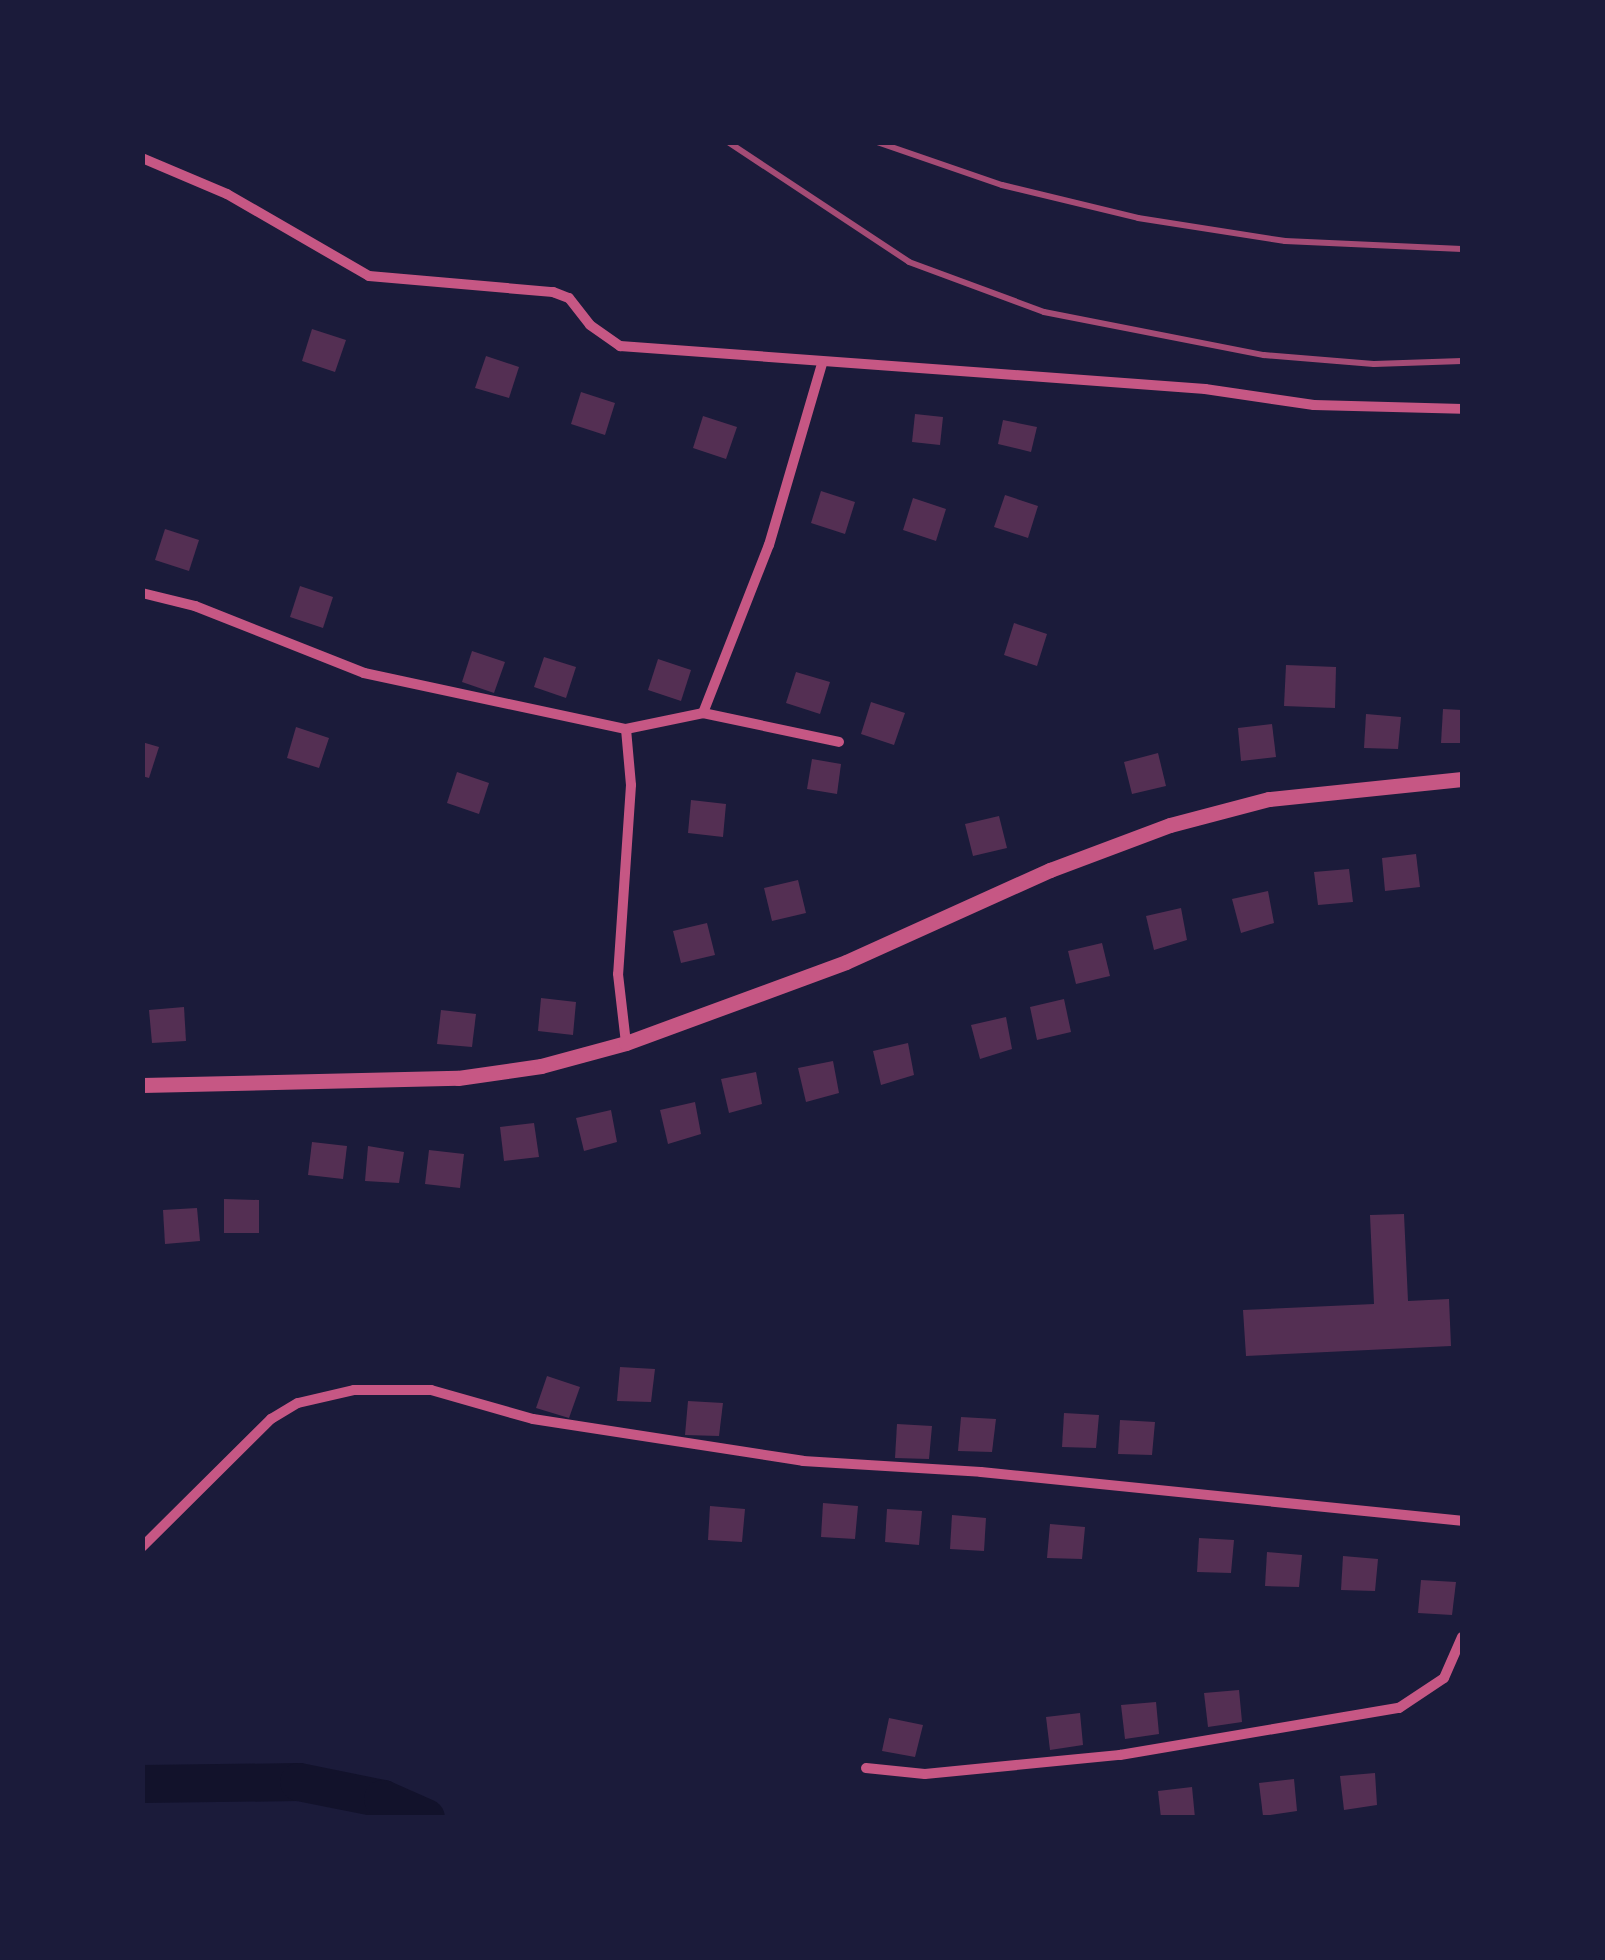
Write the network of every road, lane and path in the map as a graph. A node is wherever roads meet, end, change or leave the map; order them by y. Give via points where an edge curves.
1 (142, 158) edge
2 (822, 364) junction
3 (1462, 408) edge
4 (142, 593) edge
5 (703, 713) junction
6 (626, 729) junction
7 (839, 742) dead end
8 (1462, 779) edge
9 (626, 1043) junction
10 (142, 1085) edge
11 (1462, 1521) edge
12 (142, 1547) edge
13 (1462, 1636) edge
14 (866, 1768) dead end

1 - 2 street via 227,194 368,276 553,292 620,346
2 - 3 street via 1205,389 1340,406
2 - 5 street via 768,545
4 - 6 street via 195,606 364,673
5 - 6 street
5 - 7 street
6 - 9 street via 631,785 618,974
8 - 9 street via 1326,790 1170,825 1050,870 846,962
9 - 10 street via 541,1066 458,1078
11 - 12 street via 981,1472 803,1461 533,1420 431,1390 354,1390 298,1404 271,1419
13 - 14 street via 1444,1678 1400,1708 1120,1755 925,1774

